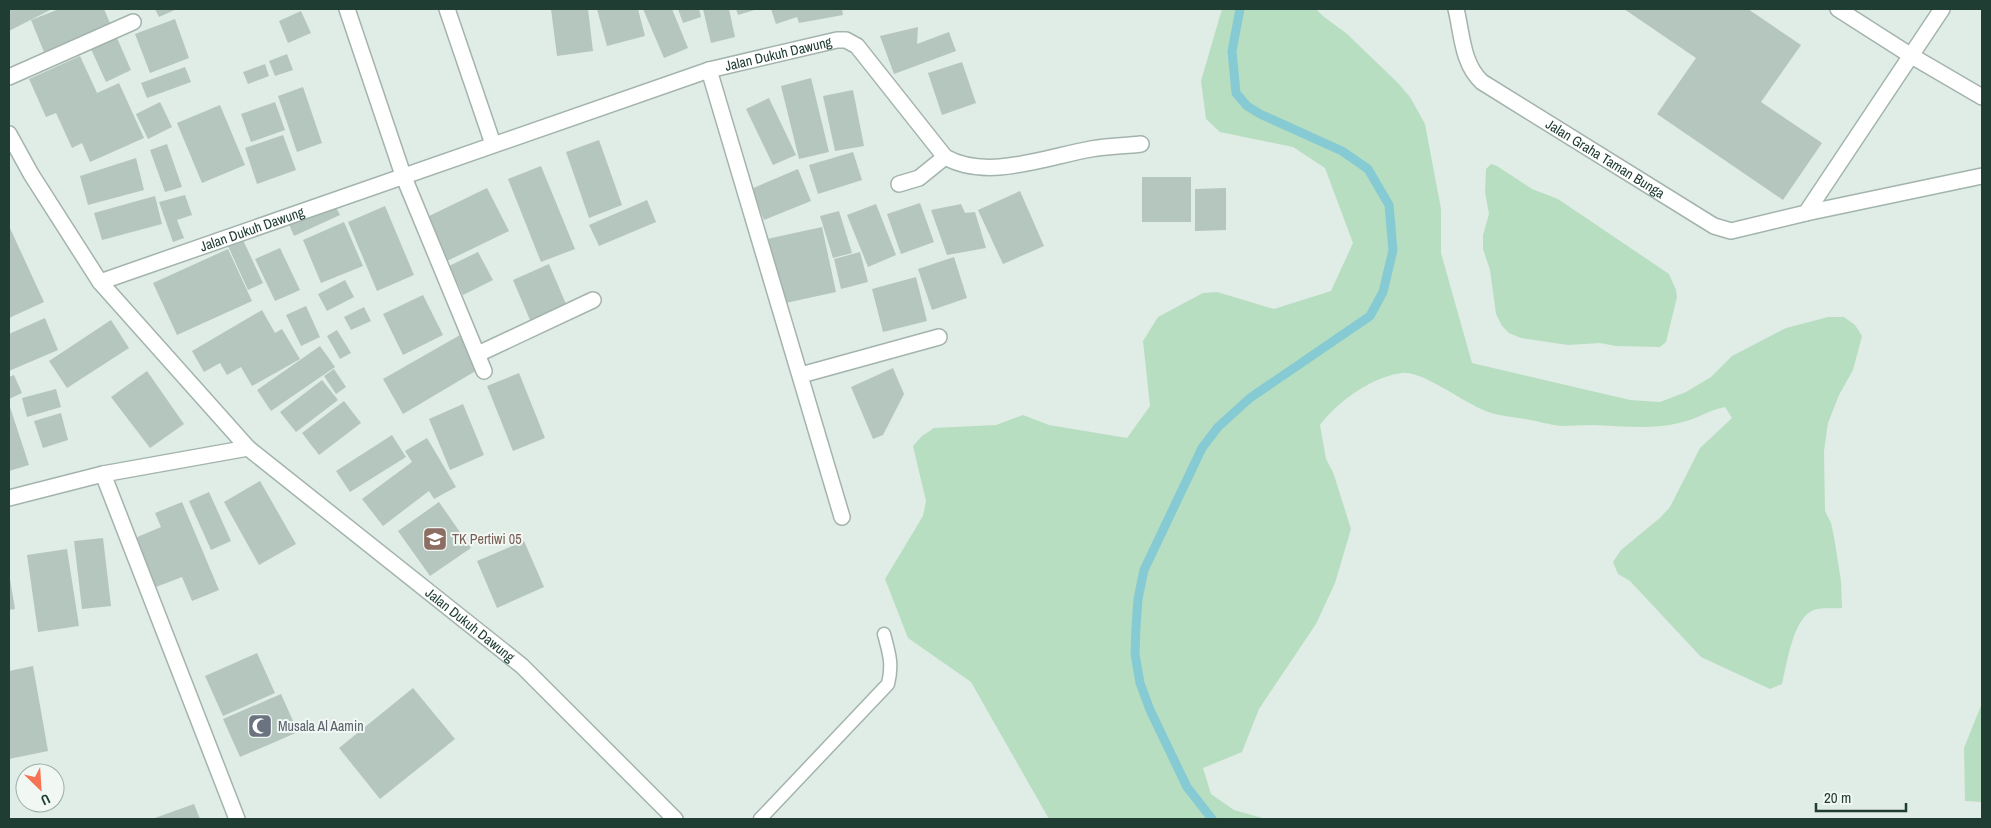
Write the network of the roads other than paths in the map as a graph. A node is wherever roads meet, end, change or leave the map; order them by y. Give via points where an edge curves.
1 (347, 9) edge
2 (447, 9) edge
3 (1456, 9) edge
4 (1838, 9) edge
5 (1942, 9) edge
6 (133, 22) dead end
7 (1910, 55) junction
8 (710, 70) junction
9 (9, 77) edge
10 (1982, 97) edge
11 (9, 134) edge
12 (493, 144) junction
13 (1141, 144) dead end
14 (945, 156) junction
15 (403, 175) junction
16 (1982, 176) edge
17 (900, 184) dead end
18 (1806, 213) junction
19 (100, 282) junction
20 (593, 300) dead end
21 (940, 337) dead end
22 (478, 354) junction
23 (484, 371) dead end
24 (801, 375) junction
25 (248, 448) junction
26 (104, 474) junction
27 (9, 498) edge
28 (842, 517) dead end
29 (884, 634) dead end
30 (237, 819) edge
31 (675, 819) edge
32 (760, 819) edge

1 - 15 street
2 - 12 street
3 - 18 street, Jalan Graha Taman Bunga via 1468,65 1482,82 1714,226 1731,231
4 - 7 street
5 - 7 street
6 - 9 street
7 - 10 street
7 - 18 street
8 - 12 street, Jalan Dukuh Dawung
8 - 14 street, Jalan Dukuh Dawung via 837,40 853,42
8 - 24 street
11 - 19 street, Jalan Dukuh Dawung
12 - 15 street, Jalan Dukuh Dawung
13 - 14 street, Jalan Dukuh Dawung via 1092,149 1020,166 967,166
14 - 17 street via 919,178
15 - 19 street, Jalan Dukuh Dawung
15 - 22 street
16 - 18 street, Jalan Graha Taman Bunga
19 - 25 street, Jalan Dukuh Dawung
20 - 22 street
21 - 24 street
22 - 23 street
24 - 28 street
25 - 26 street
25 - 31 street, Jalan Dukuh Dawung via 522,666
26 - 27 street
26 - 30 street
29 - 32 lane via 891,665 888,684

